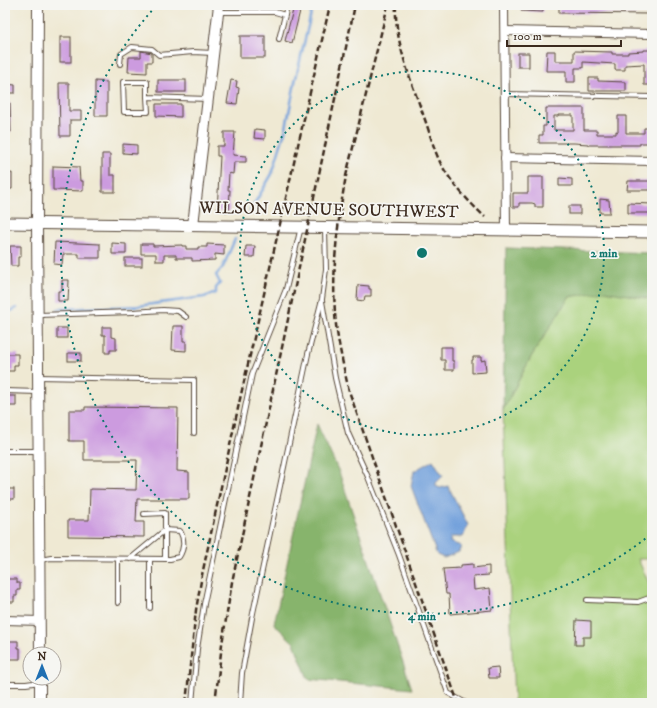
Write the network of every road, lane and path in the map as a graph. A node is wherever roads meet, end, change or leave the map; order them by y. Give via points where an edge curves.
1 (38, 5) edge
2 (287, 5) edge
3 (504, 5) edge
4 (219, 8) edge
5 (285, 15) junction
6 (505, 31) junction
7 (652, 34) edge
8 (279, 39) dead end
9 (214, 53) junction
10 (120, 64) dead end
11 (505, 94) junction
12 (148, 97) junction
13 (652, 97) edge
14 (208, 99) junction
15 (505, 158) junction
16 (652, 161) edge
17 (5, 223) edge
18 (37, 223) junction
19 (193, 225) junction
20 (301, 227) junction
21 (326, 227) junction
22 (506, 230) junction
23 (652, 232) edge
24 (322, 299) junction
25 (38, 316) junction
26 (186, 317) dead end
27 (38, 377) junction
28 (5, 391) edge
29 (38, 392) junction
30 (194, 433) dead end
31 (5, 451) edge
32 (39, 451) junction
33 (144, 514) dead end
34 (165, 530) junction
35 (118, 559) junction
36 (130, 559) junction
37 (150, 559) junction
38 (165, 559) junction
39 (39, 560) junction
40 (652, 597) edge
41 (587, 600) dead end
42 (118, 603) dead end
43 (150, 608) dead end
44 (5, 620) edge
45 (40, 621) junction
46 (40, 646) edge
47 (5, 684) edge
48 (22, 684) edge
49 (40, 686) edge
50 (40, 703) edge
51 (192, 703) edge
52 (240, 703) edge
53 (466, 703) edge

1 - 18 street
2 - 5 lane
3 - 6 street
4 - 5 lane
4 - 9 street
5 - 8 lane
6 - 7 street
6 - 11 street
9 - 10 lane via 159,55 152,49 132,48 121,54
9 - 14 street
11 - 13 lane
11 - 15 street
12 - 12 lane via 147,82 123,82 124,112 148,112
12 - 14 lane
14 - 19 street
15 - 16 street
15 - 22 street
17 - 18 main road, WILSON AVENUE SOUTHWEST
18 - 19 main road, WILSON AVENUE SOUTHWEST
18 - 25 street
19 - 20 main road, WILSON AVENUE SOUTHWEST
20 - 21 main road, WILSON AVENUE SOUTHWEST
20 - 51 lane via 286,289 252,374 204,604
21 - 22 main road, WILSON AVENUE SOUTHWEST
21 - 24 lane via 326,269
22 - 23 main road, WILSON AVENUE SOUTHWEST
24 - 52 lane via 252,618 242,673
24 - 53 lane via 335,378 348,433 400,555 448,693
25 - 26 lane via 163,310 178,311
25 - 27 street
27 - 29 street
27 - 30 lane via 194,380
28 - 29 lane
29 - 32 street
31 - 32 lane
32 - 39 street
33 - 34 lane via 165,513
34 - 36 lane
34 - 38 lane
34 - 38 lane via 180,531 183,536 183,550 179,558
35 - 36 lane
35 - 39 lane
35 - 42 lane
36 - 37 lane
37 - 38 lane
37 - 43 lane
39 - 45 street
40 - 41 lane via 638,602
44 - 45 street
45 - 46 street
47 - 48 lane
49 - 50 street

